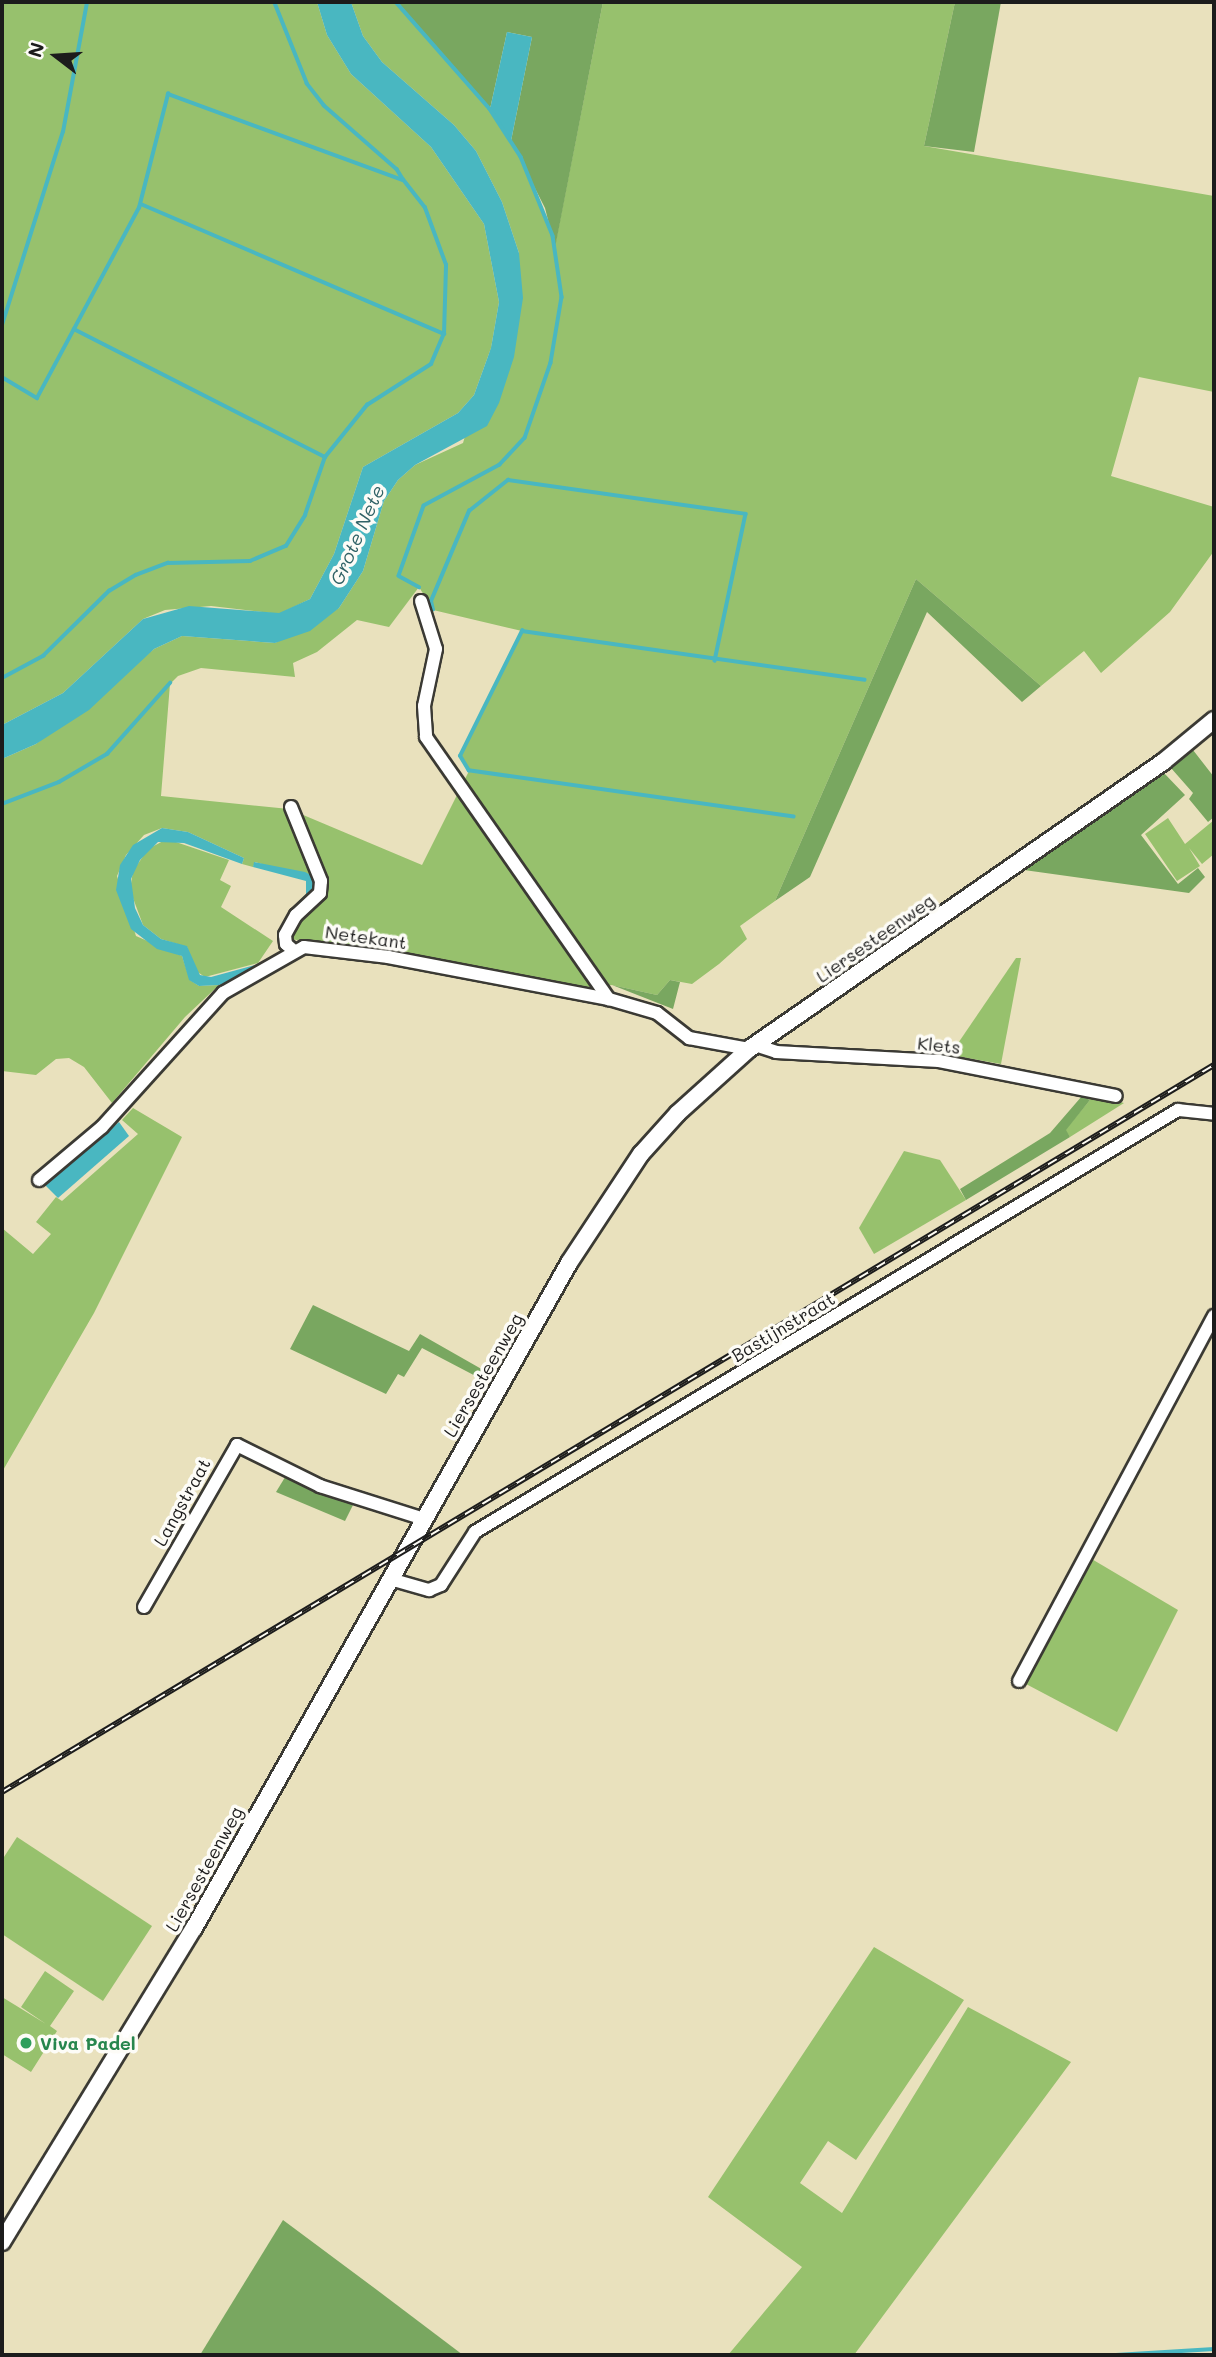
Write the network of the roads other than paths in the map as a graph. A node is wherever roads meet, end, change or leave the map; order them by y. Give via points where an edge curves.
1 (421, 601) dead end
2 (1214, 720) edge
3 (291, 807) dead end
4 (294, 951) junction
5 (609, 999) junction
6 (752, 1047) junction
7 (1116, 1096) dead end
8 (1214, 1114) edge
9 (39, 1180) dead end
10 (1214, 1316) edge
11 (424, 1519) junction
12 (390, 1578) junction
13 (144, 1607) dead end
14 (1020, 1681) dead end
15 (2, 2242) edge

1 - 5 street via 436,649 423,729 433,750
2 - 6 street, Liersesteenweg via 1163,762
3 - 4 street via 321,881 320,893 296,915 285,935 286,944
4 - 5 street, Netekant via 304,947 388,957
4 - 9 street via 277,966 223,993 102,1127
5 - 6 street, Netekant via 657,1013 689,1038
6 - 7 street, Klets via 939,1061
6 - 11 street, Liersesteenweg via 678,1113 622,1179 580,1244
8 - 12 street, Bastijnstraat via 1178,1110 475,1532 441,1586 429,1590
10 - 14 street
11 - 12 street, Liersesteenweg
11 - 13 street, Langstraat via 320,1486 237,1445
12 - 15 street, Liersesteenweg via 194,1928

